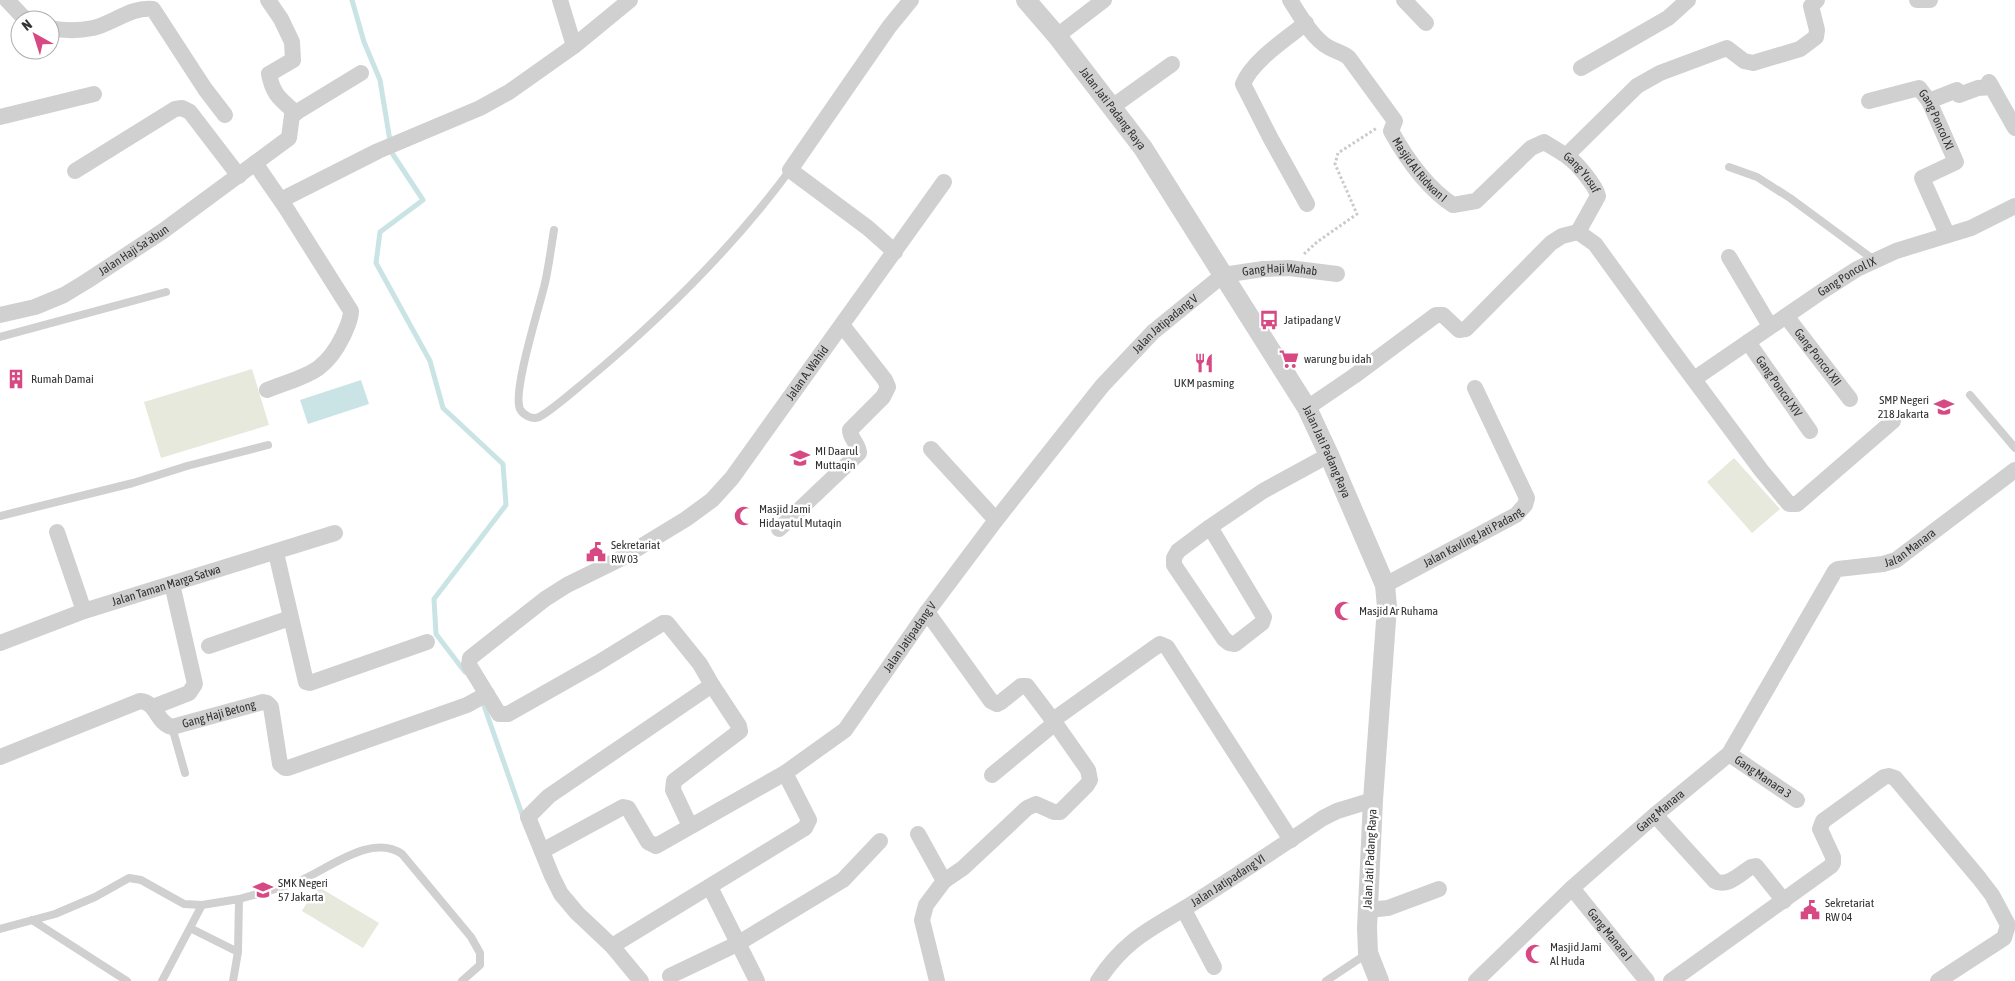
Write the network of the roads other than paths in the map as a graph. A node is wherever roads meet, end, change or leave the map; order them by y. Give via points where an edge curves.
1 (7, 0) edge
2 (268, 0) edge
3 (560, 0) edge
4 (630, 0) edge
5 (911, 0) edge
6 (1026, 0) edge
7 (1104, 0) edge
8 (1290, 0) edge
9 (1404, 0) edge
10 (1688, 0) edge
11 (1917, 0) edge
12 (1930, 0) edge
13 (1810, 1) edge
14 (16, 10) edge
15 (1306, 23) junction
16 (1426, 23) dead end
17 (60, 30) edge
18 (1057, 36) junction
19 (574, 46) junction
20 (1172, 64) dead end
21 (1581, 68) dead end
22 (361, 73) dead end
23 (94, 94) dead end
24 (1869, 101) dead end
25 (1928, 101) junction
26 (1112, 107) junction
27 (296, 113) junction
28 (225, 116) dead end
29 (0, 117) edge
30 (2015, 128) edge
31 (1568, 157) junction
32 (255, 164) junction
33 (1729, 167) dead end
34 (790, 170) junction
35 (75, 171) dead end
36 (239, 176) junction
37 (944, 182) dead end
38 (282, 200) junction
39 (1307, 204) dead end
40 (2015, 206) edge
41 (554, 230) dead end
42 (1579, 233) junction
43 (1947, 234) junction
44 (895, 252) junction
45 (1729, 258) dead end
46 (1874, 260) junction
47 (1337, 274) dead end
48 (1223, 275) junction
49 (166, 292) dead end
50 (0, 315) edge
51 (1786, 316) junction
52 (842, 325) junction
53 (1770, 326) junction
54 (0, 338) edge
55 (1748, 342) junction
56 (1694, 379) junction
57 (1475, 388) dead end
58 (268, 390) dead end
59 (1970, 394) dead end
60 (1850, 399) dead end
61 (1307, 408) junction
62 (1892, 421) dead end
63 (1810, 431) dead end
64 (268, 445) dead end
65 (2015, 448) edge
66 (931, 449) dead end
67 (1329, 455) junction
68 (2015, 470) edge
69 (0, 516) edge
70 (996, 520) junction
71 (1210, 527) junction
72 (780, 529) dead end
73 (57, 532) dead end
74 (335, 533) dead end
75 (276, 553) junction
76 (172, 584) junction
77 (1385, 586) junction
78 (84, 611) junction
79 (927, 612) junction
80 (1810, 612) joint
81 (290, 618) junction
82 (427, 642) dead end
83 (0, 643) edge
84 (209, 646) dead end
85 (712, 684) junction
86 (486, 695) junction
87 (153, 707) junction
88 (1054, 721) junction
89 (172, 727) junction
90 (1729, 754) junction
91 (0, 757) edge
92 (186, 773) dead end
93 (785, 773) junction
94 (992, 774) dead end
95 (1373, 800) junction
96 (1797, 800) dead end
97 (1655, 815) junction
98 (690, 826) junction
99 (918, 834) dead end
100 (1291, 840) junction
101 (880, 841) dead end
102 (542, 851) junction
103 (944, 881) junction
104 (710, 887) junction
105 (1572, 888) junction
106 (1439, 889) dead end
107 (239, 900) junction
108 (1784, 901) junction
109 (202, 905) junction
110 (1184, 910) junction
111 (1367, 910) junction
112 (32, 920) junction
113 (190, 928) junction
114 (0, 929) edge
115 (737, 944) junction
116 (612, 946) junction
117 (238, 952) junction
118 (1368, 953) junction
119 (1214, 967) dead end
120 (670, 976) dead end
121 (165, 980) edge
122 (127, 981) edge
123 (233, 981) edge
124 (462, 981) edge
125 (641, 981) edge
126 (757, 981) edge
127 (937, 981) edge
128 (1098, 981) edge
129 (1326, 981) edge
130 (1379, 981) edge
131 (1476, 981) edge
132 (1647, 981) edge
133 (1671, 981) edge
134 (1938, 981) edge

1 - 14 street
2 - 27 street via 292,42 293,60 269,74 276,96
3 - 19 street
4 - 19 street
5 - 34 street
6 - 18 street, Jalan Jati Padang Raya
7 - 18 street
8 - 15 street, Masjid Al Ridwan I
9 - 16 street
10 - 21 street via 1668,18
11 - 12 street
13 - 31 street, Gang Yusuf via 1816,37 1800,49 1748,62 1726,48 1660,73 1631,90
15 - 31 street, Masjid Al Ridwan I via 1328,47 1349,58 1395,121 1392,131 1401,149 1443,198 1453,205 1476,201 1531,148 1544,142
15 - 39 street via 1255,65 1243,84
17 - 28 street via 94,28 140,10 153,9
18 - 26 street, Jalan Jati Padang Raya
19 - 38 street via 480,108 378,152
20 - 26 street
22 - 27 street
23 - 29 street
24 - 25 street, Gang Poncol XI via 1919,88
25 - 30 street via 1957,90 1959,95 1991,84
25 - 43 street, Gang Poncol XI via 1956,162 1922,178
26 - 48 street, Jalan Jati Padang Raya via 1167,184
27 - 32 street, Jalan Haji Sa'abun via 292,115 289,138
31 - 42 street, Gang Yusuf via 1597,193 1596,202
32 - 36 street, Jalan Haji Sa'abun
32 - 38 street
33 - 46 lane via 1757,177 1790,198
34 - 41 lane via 746,227 679,296 580,386 539,417 532,418 520,408 521,377 545,282
34 - 44 street
35 - 36 street via 175,109 182,108 198,121
36 - 50 street, Jalan Haji Sa'abun via 164,231 72,290 34,307
37 - 44 street, Jalan A. Wahid
38 - 58 street via 346,300 351,320 335,352 319,369
40 - 43 street, Gang Poncol IX via 1970,228
42 - 56 street via 1595,244
42 - 61 street via 1562,236 1551,244 1466,329 1459,330 1443,315 1436,315
43 - 46 street, Gang Poncol IX
44 - 52 street, Jalan A. Wahid
45 - 53 street
46 - 51 street, Gang Poncol IX
47 - 48 street, Gang Haji Wahab via 1289,268
48 - 61 street, Jalan Jati Padang Raya
48 - 70 street, Jalan Jatipadang V via 1153,332 1108,379
49 - 54 lane
51 - 53 street, Gang Poncol IX
51 - 60 street, Gang Poncol XII
52 - 72 street via 885,380 887,391 850,430 859,452
52 - 86 street, Jalan A. Wahid via 732,478 712,500 659,537 545,598 472,655 469,665
53 - 55 street, Gang Poncol IX
55 - 56 street, Gang Poncol IX
55 - 63 street, Gang Poncol XIV
56 - 62 street via 1791,505 1798,504
57 - 77 street, Jalan Kavling Jati Padang via 1527,502 1516,515
59 - 65 lane
61 - 67 street, Jalan Jati Padang Raya
64 - 69 lane
66 - 70 street
67 - 71 street via 1263,491
67 - 77 street, Jalan Jati Padang Raya
68 - 80 street, Jalan Manara via 1904,556 1890,563 1838,569
70 - 79 street, Jalan Jatipadang V
71 - 71 street via 1178,551 1174,565 1224,639 1235,644 1262,623 1264,617
73 - 78 street
74 - 75 street, Jalan Taman Marga Satwa
75 - 76 street, Jalan Taman Marga Satwa
75 - 81 street
76 - 78 street, Jalan Taman Marga Satwa
76 - 87 street via 195,684 189,693
77 - 95 street, Jalan Jati Padang Raya via 1387,614
78 - 83 street, Jalan Taman Marga Satwa
79 - 88 street via 990,701 997,704 1021,686 1027,686
79 - 93 street, Jalan Jatipadang V via 845,730
80 - 90 street, Gang Manara
81 - 82 street via 304,680 308,683
81 - 84 street
85 - 86 street, Jalan A. Wahid via 700,664 664,623 508,714 498,714
85 - 98 street via 740,726 740,731 674,782 674,790
85 - 102 street via 549,796 531,813 529,821
86 - 89 street, Gang Haji Betong via 467,705 288,768 280,764 271,707 267,703
87 - 89 street, Gang Haji Betong via 166,726
87 - 91 street via 146,701 140,701
88 - 94 street
88 - 100 street via 1160,644 1166,647
88 - 103 street via 1088,770 1088,784 1060,812 1036,804 1027,808 963,868
89 - 92 lane
90 - 96 street, Gang Manara 3
90 - 97 street, Gang Manara
93 - 98 street, Jalan Jatipadang V
93 - 104 street via 809,820 808,825
95 - 100 street, Jalan Jatipadang VI via 1337,810
95 - 111 street, Jalan Jati Padang Raya
97 - 105 street, Gang Manara
97 - 108 street via 1715,881 1726,883 1756,866
98 - 102 street, Jalan Jatipadang V via 656,846 652,845 628,808 623,807
99 - 103 street
100 - 110 street, Jalan Jatipadang VI
101 - 115 street via 844,880
102 - 116 street via 561,894
103 - 127 street via 926,905 922,920
104 - 115 street
104 - 116 street
105 - 131 street, Gang Manara
105 - 132 street, Gang Manara I
106 - 111 street via 1388,908
107 - 109 lane
107 - 117 lane
107 - 124 lane via 296,882 360,851 375,847 397,851 471,937 480,953 480,965
108 - 133 street
108 - 134 street via 1833,863 1834,857 1821,833 1823,821 1884,777 1895,778 1992,896 2008,925 2004,938
109 - 112 lane via 184,904 142,880 129,878 77,905
109 - 113 lane
110 - 119 street
110 - 128 street, Jalan Jatipadang VI via 1142,933 1122,949
111 - 118 street, Jalan Jati Padang Raya
112 - 114 lane
112 - 122 lane
113 - 117 lane
113 - 121 lane
115 - 120 street
115 - 126 street
116 - 125 street
117 - 123 lane
118 - 129 lane
118 - 130 street, Jalan Jati Padang Raya

